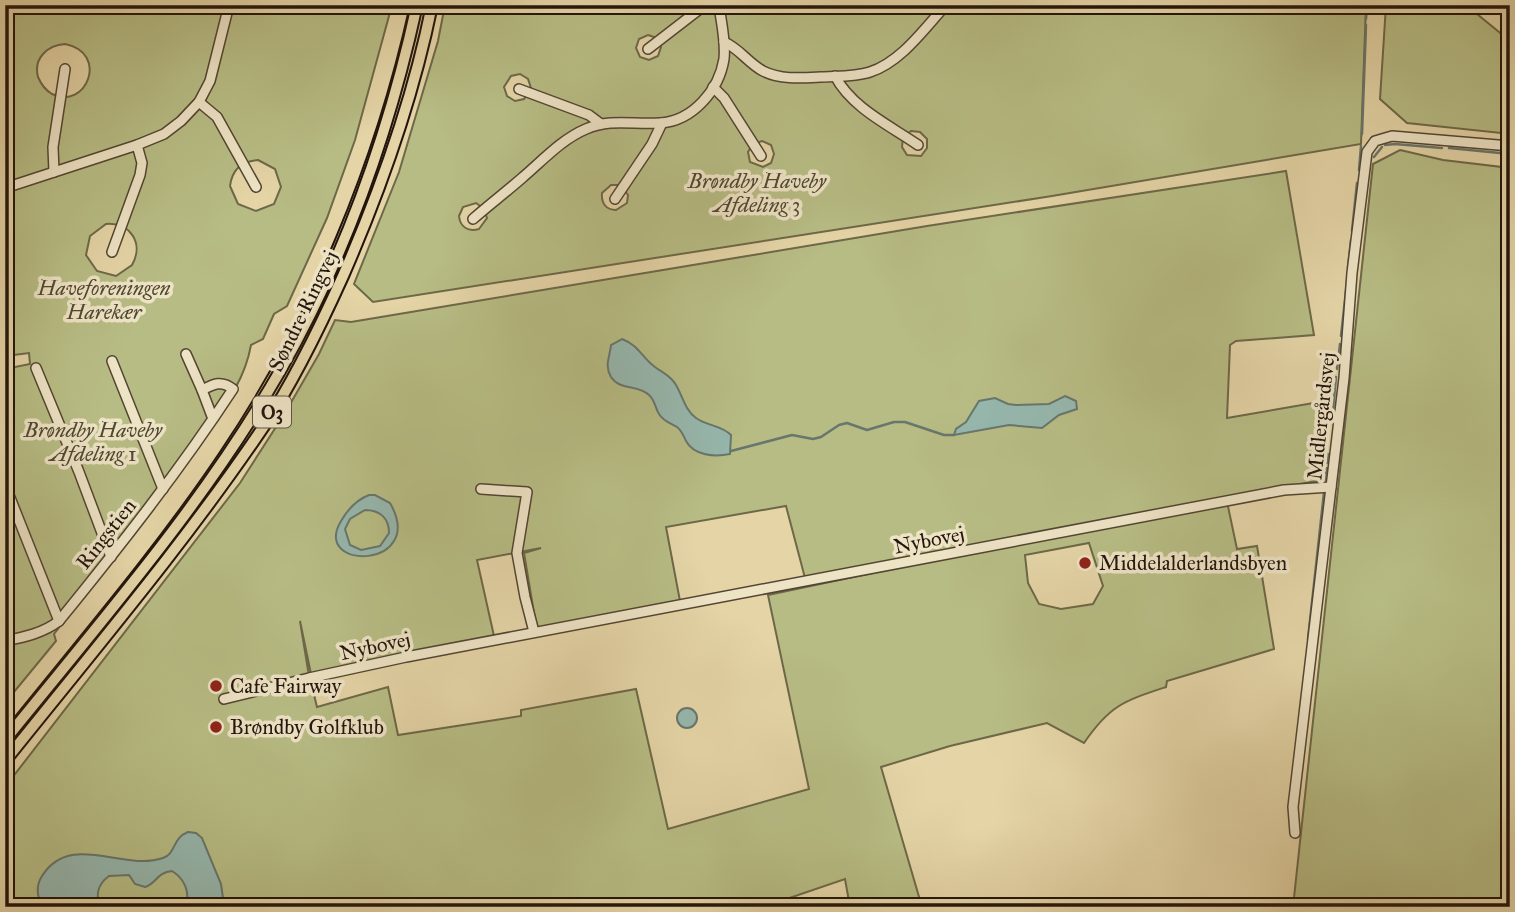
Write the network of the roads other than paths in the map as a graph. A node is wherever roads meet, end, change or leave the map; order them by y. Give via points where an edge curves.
1 (417, 5) edge
2 (432, 5) edge
3 (705, 5) edge
4 (719, 5) edge
5 (946, 5) edge
6 (226, 6) edge
7 (724, 42) junction
8 (648, 49) dead end
9 (65, 69) dead end
10 (835, 76) junction
11 (713, 88) junction
12 (519, 89) dead end
13 (199, 102) junction
14 (663, 123) junction
15 (601, 124) junction
16 (137, 145) junction
17 (918, 145) dead end
18 (1510, 146) edge
19 (761, 156) dead end
20 (54, 172) junction
21 (256, 187) dead end
22 (5, 188) edge
23 (615, 199) dead end
24 (473, 219) dead end
25 (112, 252) dead end
26 (186, 354) dead end
27 (113, 361) dead end
28 (36, 368) dead end
29 (202, 390) junction
30 (213, 419) junction
31 (5, 485) edge
32 (1331, 487) junction
33 (163, 489) junction
34 (481, 489) dead end
35 (111, 557) junction
36 (59, 621) junction
37 (5, 624) edge
38 (534, 632) junction
39 (8, 640) edge
40 (224, 699) dead end
41 (5, 740) edge
42 (5, 761) edge
43 (1294, 832) dead end

1 - 41 main road, Søndre Ringvej / O3 via 402,73 359,202 327,281 280,371 192,505
2 - 42 main road, Søndre Ringvej / O3 via 389,162 336,291 291,380 203,512
3 - 8 street
4 - 7 street
5 - 10 street via 886,65 869,73
6 - 13 street via 216,63
7 - 10 street via 763,71 780,77
7 - 11 street via 722,68
9 - 20 street via 53,147
10 - 17 street via 852,100
11 - 14 street via 693,110
11 - 19 street
12 - 15 street
13 - 16 street via 164,134
13 - 21 street via 217,117
14 - 15 street
14 - 23 street
15 - 24 street via 569,139
16 - 20 street
16 - 25 street via 140,175
18 - 32 street, Midlergårdsvej via 1392,136 1371,144 1352,273
20 - 22 street
26 - 29 street
27 - 33 street
28 - 35 street
29 - 30 street
29 - 30 street, Ringstien via 219,383 233,389
30 - 33 street, Ringstien
31 - 36 street
32 - 38 street, Nybovej via 1284,490
32 - 43 street, Midlergårdsvej via 1293,807
33 - 35 street, Ringstien
34 - 38 street via 527,492 517,553
35 - 36 street, Ringstien
36 - 39 street, Ringstien via 37,634
37 - 39 street
38 - 40 street, Nybovej

